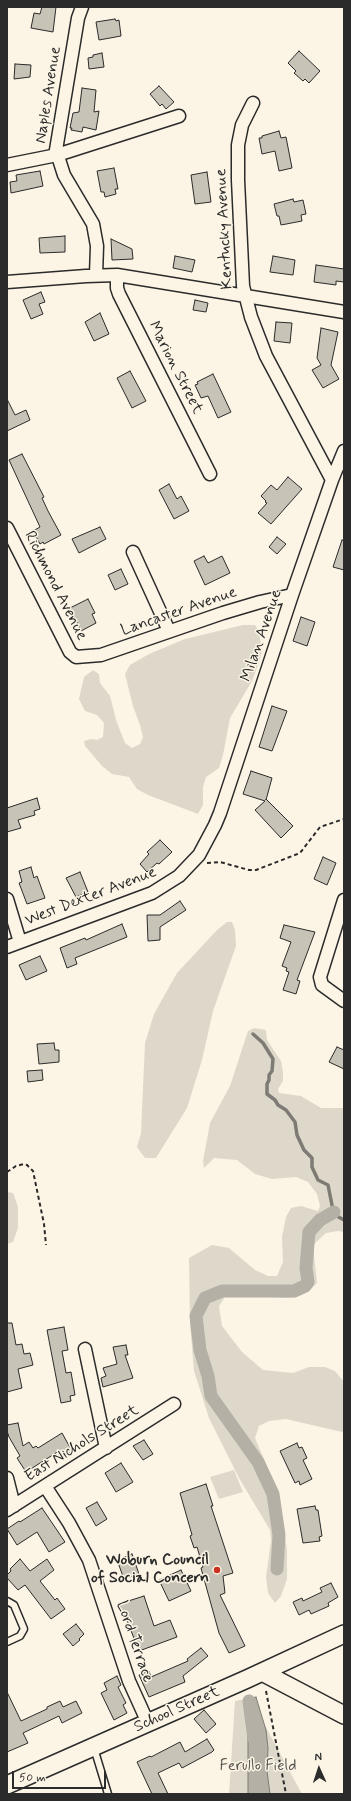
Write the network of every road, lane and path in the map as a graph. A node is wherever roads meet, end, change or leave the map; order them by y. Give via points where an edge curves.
1 (82, 7) edge
2 (253, 103) dead end
3 (179, 116) dead end
4 (57, 155) junction
5 (7, 164) edge
6 (96, 275) junction
7 (117, 275) junction
8 (7, 282) edge
9 (245, 296) junction
10 (344, 312) edge
11 (344, 451) edge
12 (210, 474) dead end
13 (332, 480) junction
14 (7, 528) edge
15 (133, 552) dead end
16 (292, 595) junction
17 (169, 631) junction
18 (76, 657) joint
19 (344, 819) edge
20 (212, 832) joint
21 (194, 862) junction
22 (7, 899) edge
23 (344, 900) edge
24 (20, 942) junction
25 (7, 947) edge
26 (344, 1001) edge
27 (7, 1172) edge
28 (46, 1244) dead end
29 (85, 1349) dead end
30 (174, 1404) dead end
31 (106, 1448) junction
32 (7, 1478) edge
33 (45, 1486) junction
34 (11, 1508) edge
35 (7, 1601) edge
36 (344, 1634) edge
37 (7, 1642) edge
38 (262, 1672) junction
39 (344, 1715) edge
40 (148, 1723) junction
41 (94, 1747) junction
42 (7, 1785) edge
43 (108, 1794) edge
44 (286, 1794) edge

1 - 4 street, Naples Avenue via 56,142
2 - 9 street, Kentucky Avenue via 240,130 238,151 242,277
3 - 4 street
4 - 5 street
4 - 6 street, Naples Avenue via 64,175 93,224 97,246
6 - 7 street
6 - 8 street
7 - 9 street
7 - 12 street, Marion Street via 119,294
9 - 10 street
9 - 13 street, Kentucky Avenue via 266,356
11 - 13 street, Milan Avenue
13 - 16 street, Milan Avenue
14 - 18 street, Richmond Avenue via 70,652
15 - 17 street
16 - 17 street, Lancaster Avenue via 260,602
16 - 20 street, Milan Avenue
17 - 18 street, Lancaster Avenue via 101,655
19 - 21 path via 320,827 300,853 256,870 220,862
20 - 21 street, West Dexter Avenue
21 - 24 street, West Dexter Avenue via 180,876 152,893
22 - 24 street
23 - 26 street via 322,966 320,982 329,992
24 - 25 street, West Dexter Avenue
27 - 28 path via 24,1164 32,1171
29 - 31 street
30 - 31 street, East Nichols Street
31 - 33 street, East Nichols Street
32 - 34 street
33 - 34 street, East Nichols Street
33 - 40 street, Lord Terrace via 89,1560 129,1681
35 - 37 lane via 14,1605 24,1628 20,1636
36 - 38 main road, School Street
38 - 39 main road
38 - 40 main road, School Street
38 - 44 path
40 - 41 main road, School Street
41 - 42 main road, School Street
41 - 43 lane

